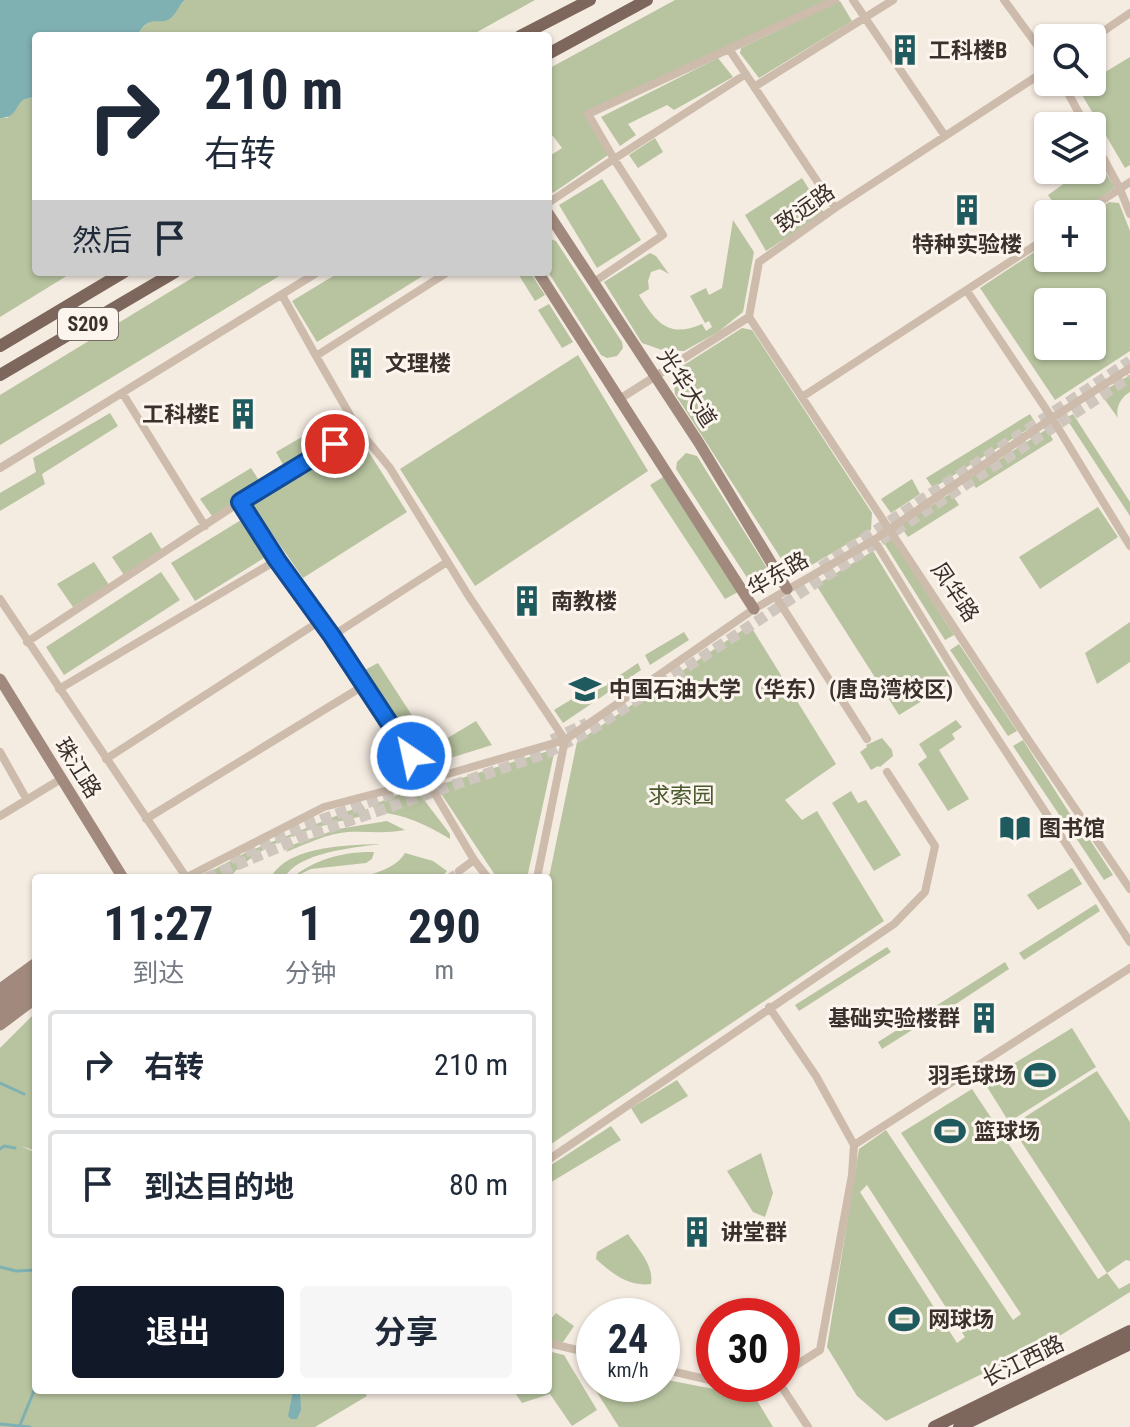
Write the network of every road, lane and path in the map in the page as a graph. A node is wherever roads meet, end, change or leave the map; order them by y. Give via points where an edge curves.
1 (590, 0) edge
2 (647, 0) edge
3 (835, 0) edge
4 (853, 0) edge
5 (893, 0) edge
6 (1004, 0) edge
7 (1130, 13) edge
8 (864, 18) junction
9 (1106, 29) edge
10 (528, 32) edge
11 (1034, 41) edge
12 (729, 49) junction
13 (552, 52) edge
14 (746, 74) junction
15 (1034, 78) edge
16 (754, 87) junction
17 (945, 136) junction
18 (614, 159) junction
19 (1106, 163) edge
20 (1130, 182) edge
21 (1120, 189) junction
22 (552, 200) edge
23 (1103, 200) edge
24 (835, 208) junction
25 (1130, 214) edge
26 (552, 219) edge
27 (1034, 246) edge
28 (117, 276) edge
29 (168, 276) edge
30 (312, 276) edge
31 (442, 276) edge
32 (540, 276) edge
33 (594, 282) junction
34 (967, 291) junction
35 (282, 295) junction
36 (749, 317) junction
37 (0, 346) edge
38 (316, 356) junction
39 (1130, 368) edge
40 (0, 375) edge
41 (656, 375) junction
42 (123, 394) junction
43 (802, 397) junction
44 (618, 400) junction
45 (1052, 418) junction
46 (358, 429) junction
47 (0, 468) edge
48 (240, 502) junction
49 (205, 526) junction
50 (891, 527) junction
51 (874, 540) junction
52 (1130, 546) edge
53 (277, 560) junction
54 (447, 562) junction
55 (787, 589) junction
56 (776, 597) junction
57 (0, 599) edge
58 (754, 609) junction
59 (320, 621) junction
60 (332, 636) junction
61 (27, 642) junction
62 (0, 679) edge
63 (363, 686) junction
64 (59, 689) junction
65 (867, 739) dead end
66 (565, 740) junction
67 (0, 752) edge
68 (106, 759) junction
69 (887, 772) dead end
70 (61, 779) junction
71 (427, 780) junction
72 (27, 800) junction
73 (0, 816) edge
74 (146, 819) junction
75 (474, 860) junction
76 (459, 871) dead end
77 (120, 874) edge
78 (183, 874) edge
79 (194, 874) edge
80 (485, 874) edge
81 (538, 874) edge
82 (1130, 889) edge
83 (1130, 942) edge
84 (32, 966) edge
85 (1130, 968) edge
86 (32, 977) edge
87 (0, 989) edge
88 (32, 989) edge
89 (0, 1001) edge
90 (32, 1001) edge
91 (769, 1007) junction
92 (0, 1013) edge
93 (0, 1025) edge
94 (854, 1145) junction
95 (552, 1157) edge
96 (1130, 1331) edge
97 (552, 1344) edge
98 (1130, 1344) edge
99 (576, 1350) edge
100 (800, 1363) edge
101 (792, 1402) edge
102 (808, 1427) edge
103 (934, 1427) edge
104 (959, 1427) edge

1 - 10 main road
2 - 13 main road
3 - 12 street
4 - 8 street
5 - 8 street
6 - 11 street
7 - 9 street
8 - 16 street
8 - 17 street
12 - 14 street
12 - 18 street via 588,114
14 - 16 street
14 - 18 street
15 - 17 street, 致远路
16 - 24 street
17 - 24 street, 致远路
18 - 22 street
18 - 33 street via 663,235
19 - 21 street
20 - 21 street
21 - 23 street
21 - 25 street
24 - 36 street, 致远路 via 759,262
26 - 33 street, 光华大道
27 - 34 street
28 - 37 main road, S209
29 - 40 main road, S209
30 - 35 street
31 - 38 street
32 - 44 street
33 - 41 street, 光华大道
34 - 43 street
34 - 45 street
35 - 38 street
35 - 42 street
36 - 41 street
36 - 43 street, 凤华路
38 - 46 street
39 - 45 street, 华东路
41 - 44 street
41 - 55 street, 光华大道
42 - 47 street
42 - 49 street
43 - 50 street, 凤华路
44 - 58 street
45 - 50 street, 华东路
45 - 52 street
46 - 48 street
46 - 54 street via 390,468
48 - 49 street
48 - 53 street
49 - 61 street
50 - 51 street, 华东路
50 - 82 street, 凤华路
51 - 55 street, 华东路
51 - 83 street, 凤华路
53 - 59 street
53 - 64 street
54 - 60 street
54 - 66 street
55 - 56 street, 华东路
56 - 58 street, 华东路
56 - 65 street
57 - 61 street
58 - 66 street, 华东路
59 - 60 street
59 - 68 street
60 - 63 street
61 - 64 street
62 - 70 street, 珠江路
63 - 71 street
63 - 74 street
64 - 68 street
66 - 71 street, 华东路
66 - 81 street
67 - 72 street
68 - 74 street
69 - 91 street via 935,846 925,892 894,924
70 - 72 street
70 - 77 street, 珠江路
71 - 75 street
71 - 79 street, 华东路 via 324,807
72 - 73 street
74 - 78 street
75 - 76 street
75 - 80 street
84 - 87 street
85 - 94 street
86 - 89 street
88 - 92 street
90 - 93 street
91 - 94 street
91 - 95 street
94 - 100 street via 820,1350
96 - 103 main road, 长江西路
97 - 99 street
98 - 104 main road, 长江西路
101 - 102 street

